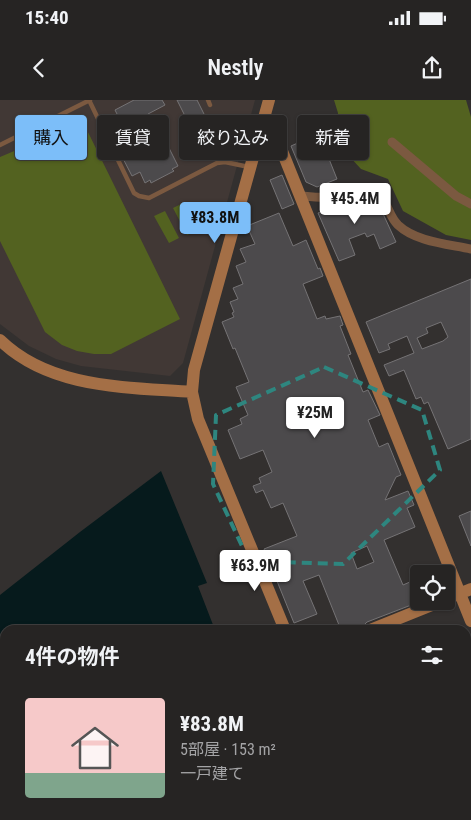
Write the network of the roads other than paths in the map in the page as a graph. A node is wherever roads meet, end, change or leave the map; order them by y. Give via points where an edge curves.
1 (89, 100) edge
2 (269, 100) edge
3 (266, 115) edge
4 (392, 142) dead end
5 (0, 145) edge
6 (253, 160) edge
7 (286, 160) edge
8 (251, 168) junction
9 (301, 196) junction
10 (471, 204) edge
11 (471, 249) edge
12 (0, 340) edge
13 (192, 392) junction
14 (465, 592) edge
15 (420, 610) edge
16 (471, 621) edge
17 (283, 625) edge
18 (382, 625) edge

1 - 5 lane
1 - 8 lane via 134,193 139,196 149,198 217,163
2 - 3 street
4 - 10 street via 456,196
6 - 8 street
7 - 9 street
8 - 13 street via 194,370
9 - 11 street via 325,197 345,190 364,190 380,196 397,224 409,233
9 - 14 street
12 - 13 street via 10,350 42,369 80,381
13 - 17 street via 198,419
14 - 16 street
15 - 18 street

